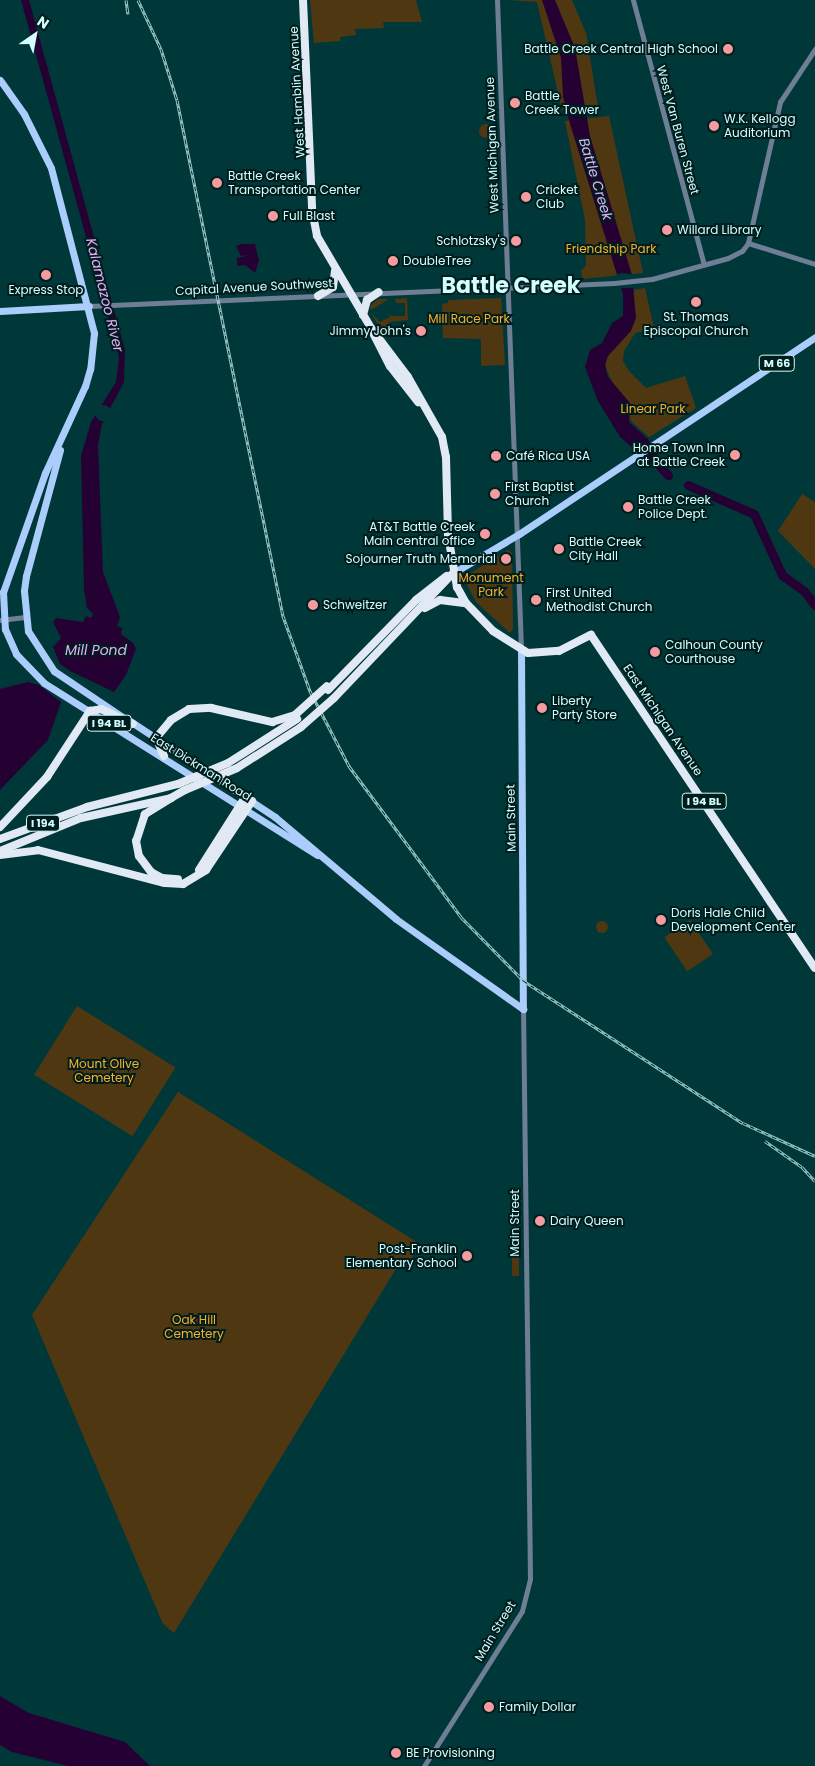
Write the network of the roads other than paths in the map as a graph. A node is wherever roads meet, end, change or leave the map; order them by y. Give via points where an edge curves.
1 (303, 0) edge
2 (497, 0) edge
3 (633, 0) edge
4 (815, 49) edge
5 (0, 80) edge
6 (748, 243) junction
7 (815, 264) edge
8 (704, 265) junction
9 (335, 268) junction
10 (509, 289) junction
11 (379, 292) junction
12 (349, 294) junction
13 (318, 296) junction
14 (89, 306) junction
15 (0, 311) edge
16 (363, 315) junction
17 (815, 337) edge
18 (62, 442) junction
19 (519, 534) junction
20 (453, 573) junction
21 (466, 603) junction
22 (417, 613) junction
23 (25, 617) junction
24 (1, 620) edge
25 (521, 650) junction
26 (90, 711) junction
27 (296, 717) junction
28 (133, 724) junction
29 (156, 738) junction
30 (164, 756) junction
31 (171, 798) junction
32 (249, 798) junction
33 (243, 807) junction
34 (0, 828) edge
35 (0, 839) edge
36 (0, 851) edge
37 (0, 854) edge
38 (317, 855) junction
39 (815, 968) edge
40 (522, 1009) junction
41 (424, 1766) edge

1 - 9 highway, West Hamblin Avenue via 313,219 321,245
2 - 10 street, West Michigan Avenue
3 - 8 street, West Van Buren Street
4 - 6 street via 780,102
5 - 14 main road, I 94 BL via 24,114 51,168
6 - 7 street
6 - 8 street, Capital Avenue Southwest via 736,256
8 - 10 street, Capital Avenue Southwest via 636,281
9 - 12 highway, West Hamblin Avenue
9 - 13 highway via 333,287
10 - 11 street, Capital Avenue Southwest
10 - 19 street
11 - 12 street, Capital Avenue Southwest
11 - 16 highway via 367,300
12 - 13 street, Capital Avenue Southwest
12 - 16 highway, West Hamblin Avenue
13 - 14 street, Capital Avenue Southwest
14 - 15 main road, Capital Avenue Southwest
14 - 18 main road, East Dickman Road / I 94 BL via 94,333 90,369
16 - 20 highway, West Hamblin Avenue via 403,369 436,426 446,457 448,535
17 - 19 main road, M 66
18 - 23 main road, East Dickman Road / I 94 BL via 26,576
18 - 24 main road, East Dickman Road / I 94 BL via 45,473 3,592
19 - 20 main road, M 66
19 - 25 street
20 - 21 highway, West Hamblin Avenue
20 - 22 highway, I 194
20 - 27 highway, I 194 via 434,584 336,682
21 - 22 highway via 440,600
21 - 25 highway via 493,630
22 - 31 highway, I 194, bridge via 302,727 236,768
23 - 24 street
23 - 28 main road, East Dickman Road / I 94 BL via 34,642 54,670
24 - 26 main road, East Dickman Road / I 94 BL via 25,666 44,683
25 - 39 highway, East Michigan Avenue / I 94 BL via 554,652 591,635
25 - 40 main road, Main Street
26 - 28 highway via 102,709
26 - 30 main road, East Dickman Road / I 94 BL
26 - 34 highway via 47,777
27 - 29 highway via 278,722 263,721 200,707 180,713
27 - 35 highway, I 194, bridge via 228,763 178,784 86,808
28 - 29 main road, East Dickman Road / I 94 BL
29 - 30 highway
29 - 32 main road, East Dickman Road / I 94 BL
30 - 33 main road, East Dickman Road / I 94 BL
31 - 33 highway via 145,814 136,841 139,856 151,872 175,879 187,878 204,864
31 - 36 highway, I 194 via 81,818
32 - 33 highway
32 - 38 main road, East Dickman Road / I 94 BL
33 - 37 highway via 211,863 192,881 165,884 66,856 21,850
33 - 38 main road, East Dickman Road / I 94 BL
38 - 40 main road, East Dickman Road / I 94 BL via 434,948
40 - 41 street, Main Street via 530,1579 522,1611

